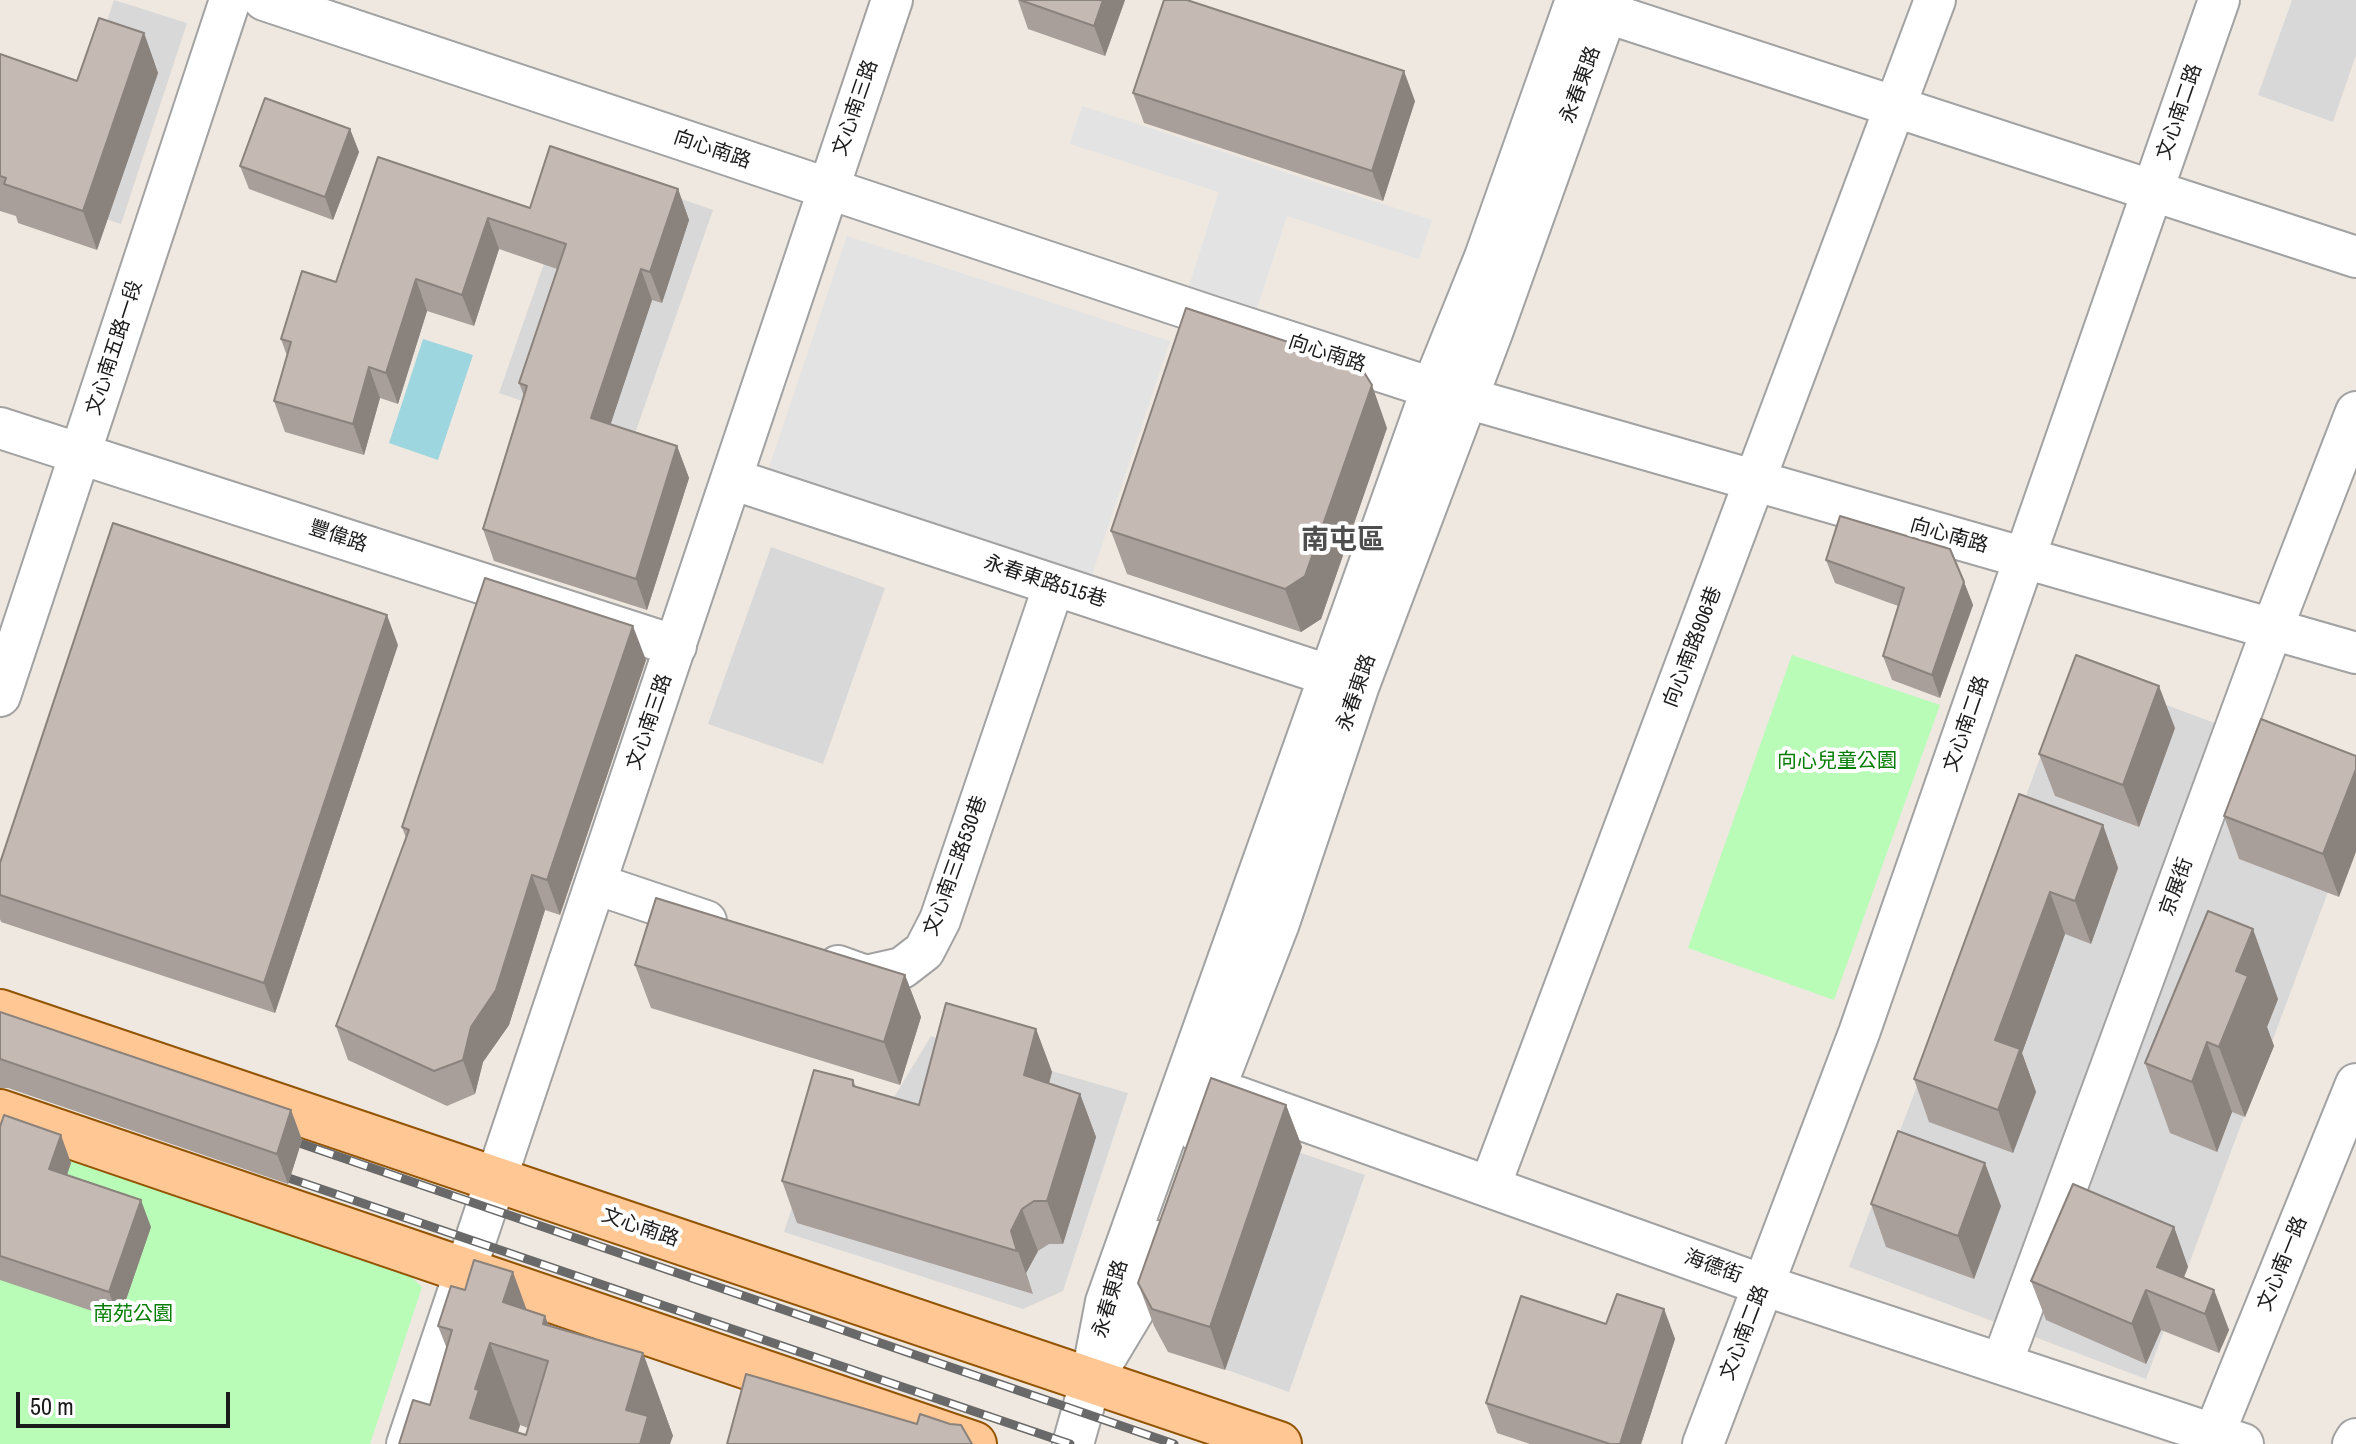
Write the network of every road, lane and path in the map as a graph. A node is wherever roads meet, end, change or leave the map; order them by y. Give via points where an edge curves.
1 (230, 0) edge
2 (264, 0) edge
3 (892, 0) edge
4 (1935, 0) edge
5 (2219, 0) edge
6 (1592, 4) edge
7 (1896, 107) junction
8 (829, 189) junction
9 (2153, 191) junction
10 (2356, 257) edge
11 (1449, 393) junction
12 (2356, 412) edge
13 (0, 428) edge
14 (80, 453) junction
15 (732, 479) junction
16 (1755, 480) junction
17 (2025, 558) junction
18 (1054, 585) junction
19 (2272, 629) junction
20 (676, 646) junction
21 (2356, 653) edge
22 (1344, 681) junction
23 (0, 696) edge
24 (596, 884) junction
25 (746, 935) edge
26 (806, 955) edge
27 (0, 1012) edge
28 (1200, 1084) junction
29 (2356, 1084) edge
30 (0, 1112) edge
31 (496, 1179) junction
32 (1490, 1186) junction
33 (466, 1271) junction
34 (1763, 1285) junction
35 (2002, 1363) junction
36 (1091, 1380) junction
37 (2226, 1442) edge
38 (407, 1444) edge
39 (974, 1444) edge
40 (1073, 1444) edge
41 (1279, 1444) edge
42 (1703, 1444) edge

1 - 14 street, 文心南五路一段
2 - 8 street, 向心南路
3 - 8 street, 文心南三路
4 - 7 street, 向心南路906巷
5 - 9 street, 文心南二路
6 - 7 street
6 - 11 street, 永春東路 via 1485,257
7 - 9 street
7 - 16 street, 向心南路906巷
8 - 11 street, 向心南路
8 - 15 street, 文心南三路
9 - 10 street
9 - 17 street, 文心南二路
11 - 16 street, 向心南路
11 - 22 street, 永春東路
12 - 19 street, 京展街
13 - 14 street, 豐偉路
14 - 20 street, 豐偉路
14 - 23 street, 文心南五路一段
15 - 18 street, 永春東路515巷
15 - 20 street, 文心南三路
16 - 17 street, 向心南路
16 - 32 street, 向心南路906巷
17 - 19 street, 向心南路
17 - 34 street, 文心南二路 via 1859,1033
18 - 22 street, 永春東路515巷
18 - 26 street, 文心南三路530巷 via 940,920 924,951 902,968 866,976
19 - 21 street, 向心南路
19 - 35 street, 京展街
20 - 24 street, 文心南三路
22 - 28 street, 永春東路
24 - 25 street
24 - 31 street, 文心南三路
27 - 31 main road, 文心南路
28 - 32 street, 海德街
28 - 36 street, 永春東路 via 1133,1312
29 - 37 street, 文心南一路
30 - 33 main road
31 - 33 street, 文心南三路
31 - 36 main road, 文心南路
32 - 34 street, 海德街
33 - 38 street, 文心南三路
33 - 39 main road
34 - 35 street, 海德街
34 - 42 street, 文心南二路
35 - 37 street, 海德街 via 2157,1413
36 - 40 street, 永春東路
36 - 41 main road, 文心南路

